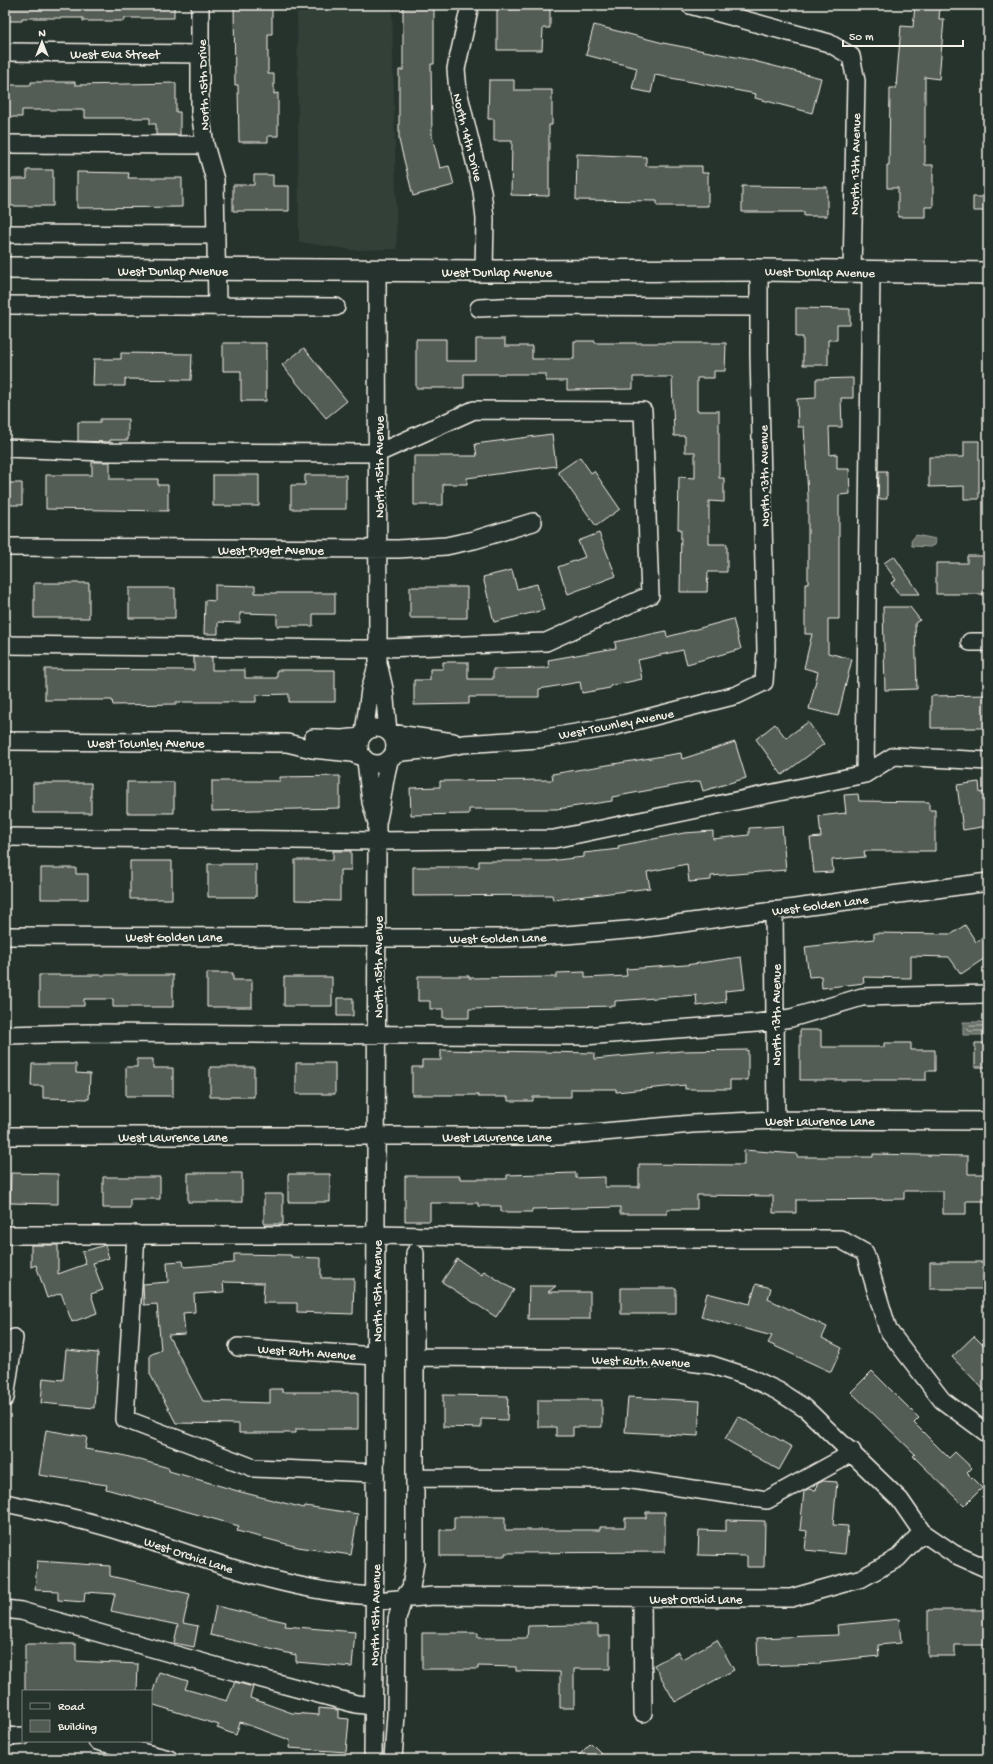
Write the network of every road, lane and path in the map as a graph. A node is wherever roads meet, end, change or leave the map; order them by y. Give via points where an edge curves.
1 (200, 5) edge
2 (470, 5) edge
3 (690, 5) edge
4 (5, 52) edge
5 (200, 54) junction
6 (5, 144) edge
7 (205, 145) junction
8 (5, 234) edge
9 (216, 235) junction
10 (5, 268) edge
11 (217, 270) junction
12 (759, 270) junction
13 (377, 271) junction
14 (484, 271) junction
15 (861, 272) junction
16 (988, 273) edge
17 (5, 305) edge
18 (217, 307) junction
19 (336, 307) dead end
20 (759, 307) junction
21 (479, 308) dead end
22 (5, 448) edge
23 (378, 453) junction
24 (533, 522) dead end
25 (5, 547) edge
26 (378, 550) junction
27 (970, 642) dead end
28 (988, 642) edge
29 (5, 645) edge
30 (378, 656) junction
31 (764, 682) joint
32 (389, 733) junction
33 (363, 735) junction
34 (5, 741) edge
35 (287, 743) junction
36 (463, 744) junction
37 (390, 757) junction
38 (365, 759) junction
39 (988, 761) edge
40 (865, 774) junction
41 (377, 823) junction
42 (5, 836) edge
43 (377, 841) junction
44 (988, 882) edge
45 (774, 910) junction
46 (5, 936) edge
47 (378, 937) junction
48 (988, 994) edge
49 (775, 1020) junction
50 (5, 1035) edge
51 (377, 1036) junction
52 (776, 1120) junction
53 (988, 1121) edge
54 (5, 1136) edge
55 (377, 1136) junction
56 (136, 1234) junction
57 (5, 1235) edge
58 (376, 1235) junction
59 (415, 1253) dead end
60 (14, 1338) dead end
61 (238, 1347) dead end
62 (376, 1356) junction
63 (416, 1357) junction
64 (5, 1398) edge
65 (988, 1434) edge
66 (852, 1451) junction
67 (375, 1473) junction
68 (415, 1478) junction
69 (5, 1503) edge
70 (922, 1532) junction
71 (988, 1569) edge
72 (642, 1598) junction
73 (374, 1599) junction
74 (403, 1599) junction
75 (5, 1609) edge
76 (373, 1706) junction
77 (643, 1713) dead end
78 (5, 1736) edge
79 (22, 1736) edge
80 (101, 1742) edge
81 (170, 1759) edge
82 (372, 1759) edge
83 (392, 1759) edge

1 - 5 street, North 15th Drive
2 - 14 street, North 14th Drive via 456,69 458,91 482,191 485,219
3 - 15 street, North 13th Avenue via 829,43 851,56 856,82
4 - 5 street, West Eva Street
5 - 7 street, North 15th Drive via 200,112
6 - 7 street
7 - 9 street, North 15th Drive via 215,180
8 - 9 street
9 - 11 street, North 15th Drive
10 - 11 main road, West Dunlap Avenue
11 - 13 main road, West Dunlap Avenue
11 - 18 street, North 15th Drive
12 - 14 main road, West Dunlap Avenue
12 - 15 main road, West Dunlap Avenue
12 - 20 street, North 13th Avenue
13 - 14 main road, West Dunlap Avenue
13 - 23 street, North 15th Avenue
15 - 16 main road, West Dunlap Avenue
15 - 40 street, North 13th Avenue
17 - 18 street
18 - 19 street
20 - 21 street
20 - 31 street, North 13th Avenue via 766,650
22 - 23 street via 112,452
23 - 26 street, North 15th Avenue
23 - 30 street via 474,410 643,411 650,594 546,642
24 - 26 street, West Puget Avenue via 446,546
25 - 26 street, West Puget Avenue
26 - 30 street, North 15th Avenue
27 - 28 street
29 - 30 street
30 - 32 street, North 15th Avenue
30 - 33 street, North 15th Avenue
31 - 36 street, West Townley Avenue via 737,695 612,727 539,738
32 - 33 street via 384,729 374,728
32 - 36 street, West Townley Avenue via 438,738
32 - 37 street, North 15th Avenue via 395,747
33 - 35 street, West Townley Avenue via 342,739 308,738
33 - 38 street, North 15th Avenue via 359,748
34 - 35 street, West Townley Avenue
35 - 38 street, West Townley Avenue via 312,749 352,753
36 - 37 street, West Townley Avenue via 402,752
37 - 38 street via 378,763
37 - 41 street, North 15th Avenue via 385,775 383,803
38 - 41 street, North 15th Avenue via 371,802
39 - 40 street via 894,756
40 - 43 street via 554,839
41 - 43 street, North 15th Avenue
42 - 43 street
43 - 47 street, North 15th Avenue
44 - 45 street, West Golden Lane
45 - 47 street, West Golden Lane via 639,929 564,935 501,938
45 - 49 street, North 13th Avenue
46 - 47 street, West Golden Lane
47 - 51 street, North 15th Avenue
48 - 49 street via 862,997 791,1018
49 - 51 street via 584,1036
49 - 52 street, North 13th Avenue
50 - 51 street via 96,1033
51 - 55 street, North 15th Avenue
52 - 53 street, West Lawrence Lane
52 - 55 street, West Lawrence Lane via 692,1124 559,1136
54 - 55 street, West Lawrence Lane
55 - 58 street, North 15th Avenue
56 - 57 street
56 - 58 street
56 - 67 street via 125,1419 254,1468
58 - 62 street, North 15th Avenue
58 - 65 street via 624,1240 840,1239 865,1253 888,1330 942,1400
59 - 63 street, North 15th Avenue
60 - 64 street
61 - 62 street, West Ruth Avenue
62 - 67 street, North 15th Avenue
63 - 66 street, West Ruth Avenue via 667,1359 712,1365 749,1377 784,1395 806,1409
63 - 68 street, North 15th Avenue
66 - 68 street via 767,1500 626,1479
66 - 70 street, West Ruth Avenue via 900,1500
67 - 73 street, North 15th Avenue
68 - 74 street, North 15th Avenue via 416,1562 411,1588
69 - 73 street, West Orchid Lane via 118,1530 280,1582 312,1590
70 - 71 street via 954,1554
70 - 72 street, West Orchid Lane via 898,1558 862,1578 791,1598
72 - 74 street, West Orchid Lane via 434,1596
72 - 77 street
73 - 74 street, West Orchid Lane
73 - 76 street, North 15th Avenue
74 - 83 street, North 15th Avenue via 397,1618 396,1714
75 - 76 street via 21,1611 240,1673
76 - 82 street, North 15th Avenue
78 - 79 street
80 - 81 street

